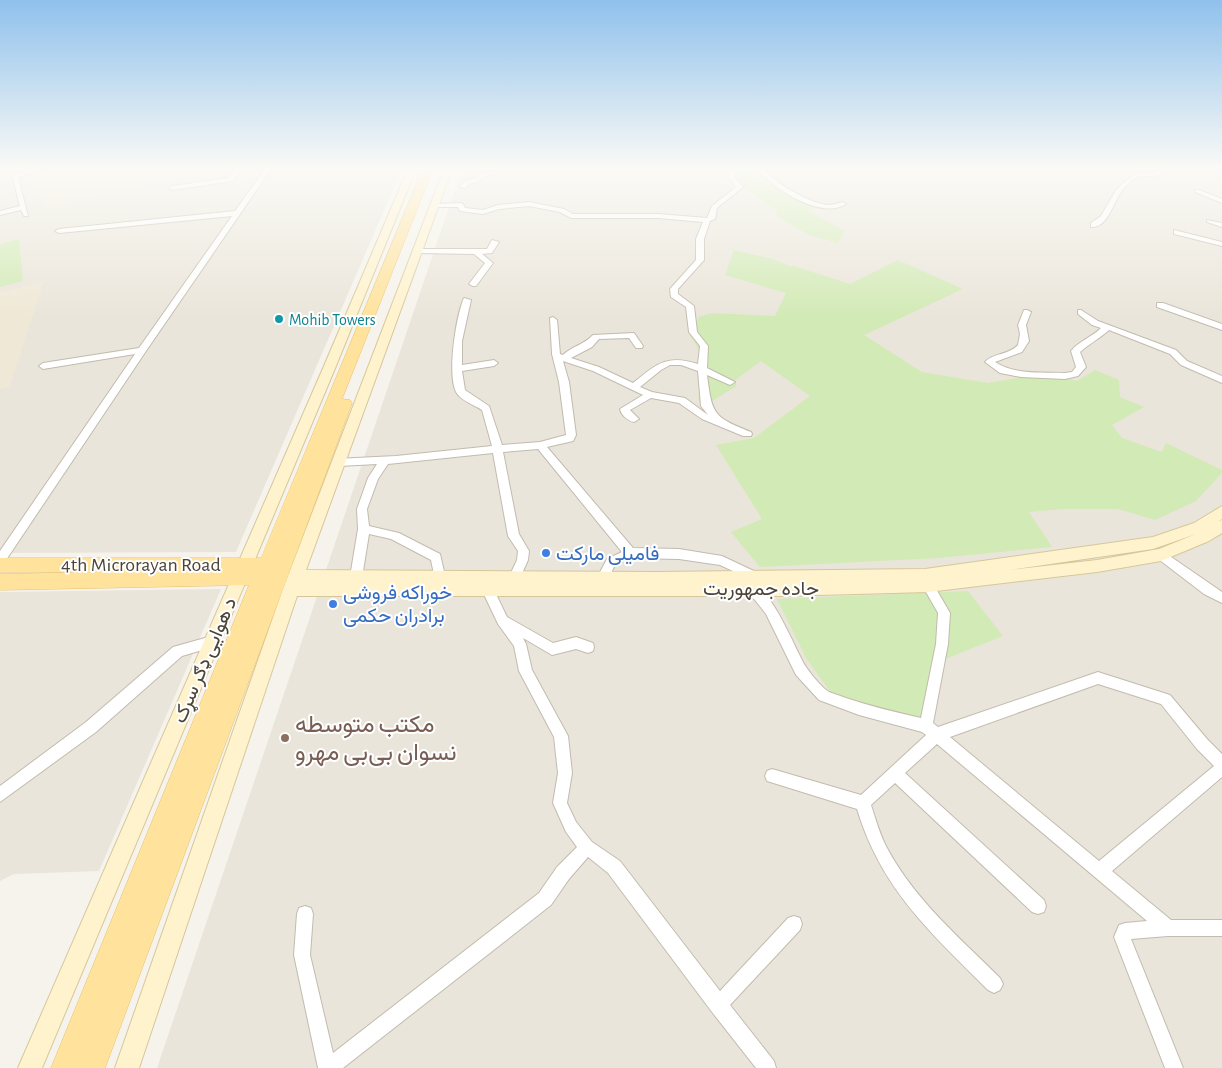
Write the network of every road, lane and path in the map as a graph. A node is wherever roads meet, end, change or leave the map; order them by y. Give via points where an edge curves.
1 (177, 219) edge
2 (234, 219) edge
3 (391, 219) edge
4 (410, 219) edge
5 (416, 219) edge
6 (429, 219) edge
7 (693, 219) edge
8 (711, 219) edge
9 (1102, 219) edge
10 (707, 220) junction
11 (1209, 221) dead end
12 (1222, 224) edge
13 (1094, 225) dead end
14 (59, 230) dead end
15 (1177, 232) dead end
16 (495, 242) dead end
17 (1222, 244) edge
18 (417, 251) junction
19 (478, 252) junction
20 (473, 284) dead end
21 (467, 300) dead end
22 (1160, 305) dead end
23 (1027, 312) dead end
24 (1081, 312) dead end
25 (553, 320) dead end
26 (1222, 327) edge
27 (1106, 328) junction
28 (639, 346) dead end
29 (142, 350) junction
30 (560, 358) junction
31 (494, 363) dead end
32 (43, 366) dead end
33 (457, 369) junction
34 (702, 369) junction
35 (1222, 380) edge
36 (730, 382) dead end
37 (634, 387) junction
38 (650, 395) junction
39 (634, 419) dead end
40 (722, 424) junction
41 (746, 434) dead end
42 (540, 445) junction
43 (497, 449) junction
44 (385, 460) junction
45 (339, 462) junction
46 (1222, 512) edge
47 (1222, 526) edge
48 (364, 529) junction
49 (630, 552) junction
50 (1161, 555) junction
51 (0, 560) edge
52 (0, 565) edge
53 (242, 570) junction
54 (279, 575) junction
55 (439, 576) junction
56 (604, 576) junction
57 (356, 577) junction
58 (515, 577) junction
59 (0, 582) edge
60 (752, 583) junction
61 (928, 586) junction
62 (487, 588) junction
63 (1222, 598) edge
64 (502, 620) junction
65 (212, 642) junction
66 (588, 647) dead end
67 (931, 730) junction
68 (1216, 749) edge
69 (1222, 764) edge
70 (1222, 768) edge
71 (895, 774) junction
72 (772, 776) dead end
73 (0, 795) edge
74 (864, 804) junction
75 (587, 847) junction
76 (1099, 871) junction
77 (1038, 906) dead end
78 (305, 914) dead end
79 (794, 924) dead end
80 (1168, 928) junction
81 (1222, 928) edge
82 (994, 984) dead end
83 (718, 1006) junction
84 (30, 1068) edge
85 (65, 1068) edge
86 (91, 1068) edge
87 (127, 1068) edge
88 (328, 1068) edge
89 (767, 1068) edge
90 (1174, 1068) edge

1 - 14 street
2 - 29 street
3 - 53 main road, د هوایی ډګر سړک
4 - 54 main road
5 - 54 main road
6 - 18 main road
7 - 10 street
8 - 10 street
9 - 13 street
10 - 34 street via 700,239 700,260 674,289 674,295 690,306 693,332 704,346
11 - 12 street
15 - 17 street
16 - 19 street via 489,251
18 - 19 street
18 - 45 main road
19 - 20 street via 489,263
21 - 33 street via 460,330
22 - 26 street
23 - 27 street via 1022,325 1024,346 1018,352 990,362 1003,371 1076,374 1081,367 1075,351
24 - 27 street
25 - 30 street
27 - 35 street via 1172,352 1184,363
28 - 30 street via 632,335 596,337 589,345
29 - 32 street
29 - 51 street
30 - 37 street via 596,369
30 - 42 street via 571,437
31 - 33 street
33 - 43 street via 460,391 486,408
34 - 36 street
34 - 37 street via 674,362
34 - 40 street via 706,406
37 - 38 street
38 - 39 street via 625,409
38 - 40 street via 682,400 705,417
40 - 41 street
42 - 43 street
42 - 49 street
43 - 44 street
43 - 58 street via 514,536 525,551
44 - 45 street
44 - 48 street via 373,478 362,509
45 - 54 main road
46 - 60 main road, جاده جمهوریت via 1199,527 1153,543 925,575
47 - 50 main road, جاده جمهوریت
48 - 55 street via 393,535 422,553 436,557
48 - 57 street
49 - 56 street via 611,562
49 - 60 street via 679,554 722,561
50 - 61 main road, جاده جمهوریت
50 - 63 street
52 - 53 main road, 4th Microrayan Road
53 - 54 main road, 4th Microrayan Road
53 - 59 main road, 4th Microrayan Road
53 - 65 main road, د هوایی ډګر سړک
54 - 57 main road, جاده جمهوریت
54 - 62 main road, جاده جمهوریت
54 - 85 main road
54 - 86 main road
54 - 87 main road
55 - 57 main road, جاده جمهوریت
55 - 58 main road, جاده جمهوریت
56 - 58 main road, جاده جمهوریت
56 - 60 main road, جاده جمهوریت
60 - 61 main road, جاده جمهوریت
60 - 62 main road, جاده جمهوریت
60 - 67 street via 770,610 801,671 824,696
61 - 67 street via 944,613
62 - 64 street
64 - 66 street via 552,649 576,643
64 - 75 street via 520,644 526,671 561,736 565,773 560,803 571,827
65 - 73 street via 178,651 91,727
65 - 84 main road, د هوایی ډګر سړک
67 - 68 street via 1098,678 1164,699 1202,744
67 - 71 street
67 - 76 street
68 - 69 street
70 - 76 street
71 - 74 street
71 - 77 street
72 - 74 street
74 - 82 street via 873,834 896,877 932,923
75 - 83 street via 614,867
75 - 88 street via 563,872 545,900
76 - 80 street
78 - 88 street via 302,955
79 - 83 street
80 - 81 street
80 - 90 street via 1124,932 1122,937
83 - 89 street

